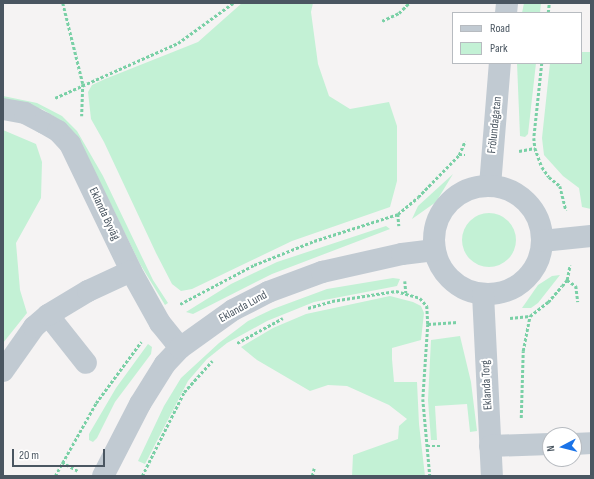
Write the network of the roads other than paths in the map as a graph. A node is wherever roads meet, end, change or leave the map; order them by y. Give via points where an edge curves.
1 (500, 64) edge
2 (3, 109) edge
3 (490, 186) junction
4 (591, 236) edge
5 (542, 241) junction
6 (435, 250) junction
7 (130, 271) junction
8 (483, 294) junction
9 (48, 315) junction
10 (180, 348) junction
11 (86, 362) dead end
12 (3, 371) edge
13 (542, 444) edge
14 (490, 446) junction
15 (103, 476) edge
16 (492, 476) edge

1 - 3 street, Frölundagatan
2 - 7 street, Eklanda Byväg via 25,113 44,122 58,131 70,144
3 - 5 street via 508,190 530,206 539,223
3 - 6 street via 472,188 450,202 436,224
4 - 5 street
5 - 8 street via 534,269 520,284 503,292
6 - 8 street via 444,271 452,280 461,287
6 - 10 street, Eklanda Lund via 388,257 308,277 233,310
7 - 9 street via 88,291
7 - 10 street, Eklanda Byväg via 160,323
8 - 14 street, Eklanda Torg
9 - 11 street
9 - 12 street via 34,327
10 - 15 street, Eklanda Lund via 165,364 140,404
13 - 14 street
14 - 16 street, Eklanda Torg

